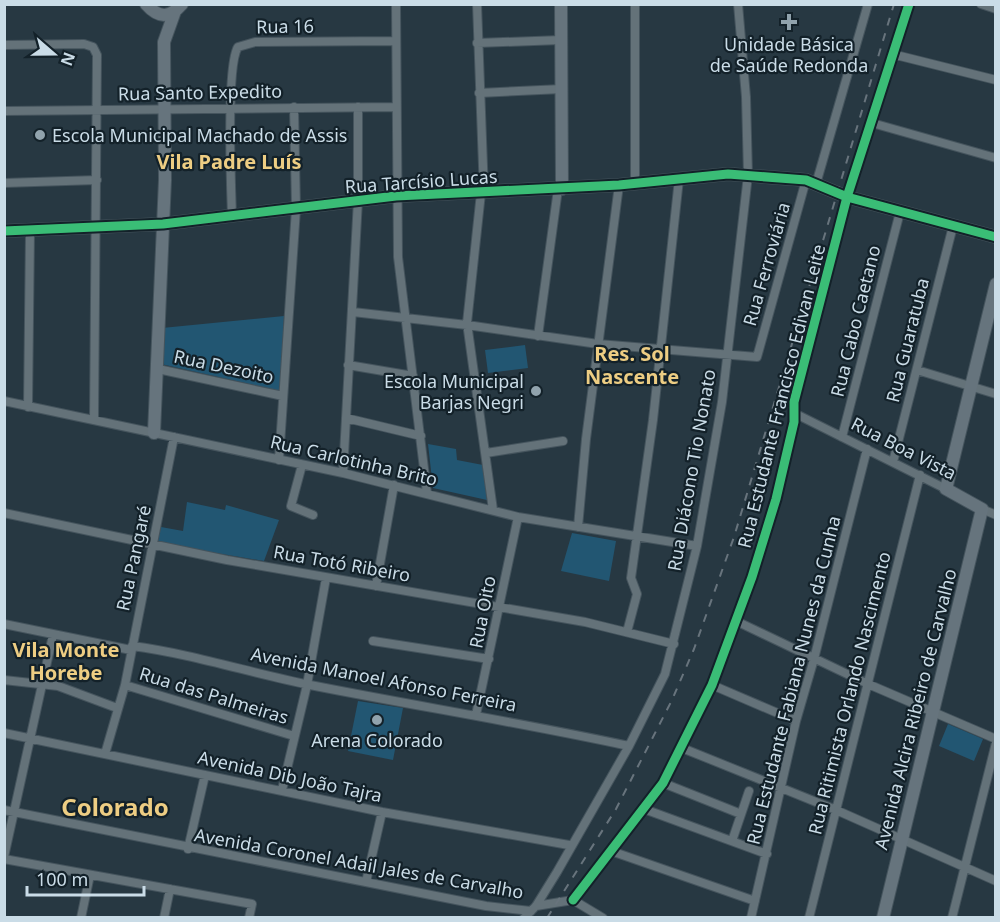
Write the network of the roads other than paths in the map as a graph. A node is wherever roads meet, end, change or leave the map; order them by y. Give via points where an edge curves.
1 (146, 4) edge
2 (396, 4) edge
3 (477, 4) edge
4 (561, 4) edge
5 (635, 4) edge
6 (738, 4) edge
7 (868, 4) edge
8 (909, 4) edge
9 (981, 4) edge
10 (178, 9) edge
11 (996, 9) edge
12 (561, 40) junction
13 (395, 41) junction
14 (477, 43) junction
15 (4, 45) edge
16 (892, 54) junction
17 (996, 80) edge
18 (562, 88) junction
19 (479, 93) junction
20 (231, 107) junction
21 (294, 107) junction
22 (358, 107) junction
23 (395, 107) junction
24 (166, 109) junction
25 (98, 110) junction
26 (4, 111) edge
27 (872, 123) junction
28 (996, 158) edge
29 (748, 175) junction
30 (679, 179) junction
31 (97, 180) junction
32 (811, 182) junction
33 (4, 183) edge
34 (635, 184) junction
35 (619, 185) junction
36 (560, 189) junction
37 (483, 193) junction
38 (396, 196) junction
39 (842, 196) junction
40 (358, 201) junction
41 (296, 209) junction
42 (900, 212) junction
43 (232, 216) junction
44 (163, 224) junction
45 (953, 226) junction
46 (97, 229) junction
47 (4, 231) edge
48 (30, 231) junction
49 (996, 237) edge
50 (996, 284) edge
51 (352, 312) junction
52 (992, 316) edge
53 (405, 318) junction
54 (468, 325) junction
55 (538, 336) junction
56 (598, 344) junction
57 (662, 349) junction
58 (728, 354) junction
59 (348, 365) junction
60 (158, 369) junction
61 (916, 369) junction
62 (413, 376) junction
63 (971, 387) junction
64 (996, 394) edge
65 (283, 396) junction
66 (4, 401) edge
67 (28, 407) junction
68 (796, 414) junction
69 (346, 418) junction
70 (94, 420) junction
71 (154, 433) junction
72 (421, 436) junction
73 (174, 437) junction
74 (842, 437) junction
75 (563, 441) dead end
76 (867, 449) junction
77 (486, 453) junction
78 (279, 460) junction
79 (893, 462) junction
80 (302, 465) junction
81 (343, 473) junction
82 (920, 476) junction
83 (394, 485) junction
84 (946, 489) junction
85 (427, 493) junction
86 (982, 509) junction
87 (493, 510) junction
88 (4, 513) edge
89 (313, 515) dead end
90 (996, 515) edge
91 (518, 517) junction
92 (578, 527) junction
93 (638, 538) junction
94 (152, 546) junction
95 (697, 546) junction
96 (326, 578) junction
97 (376, 586) junction
98 (500, 607) junction
99 (735, 621) junction
100 (4, 624) edge
101 (627, 632) junction
102 (53, 635) junction
103 (373, 641) dead end
104 (674, 644) junction
105 (132, 648) junction
106 (489, 659) junction
107 (814, 659) junction
108 (4, 680) edge
109 (45, 683) junction
110 (712, 684) junction
111 (868, 684) junction
112 (125, 685) junction
113 (307, 685) junction
114 (117, 708) junction
115 (933, 713) junction
116 (476, 715) junction
117 (796, 721) junction
118 (4, 733) edge
119 (294, 736) junction
120 (30, 737) junction
121 (996, 741) edge
122 (629, 746) junction
123 (682, 748) junction
124 (105, 754) junction
125 (205, 775) junction
126 (663, 783) junction
127 (781, 788) junction
128 (282, 790) junction
129 (749, 790) dead end
130 (644, 809) junction
131 (836, 810) junction
132 (9, 811) edge
133 (382, 812) junction
134 (741, 814) junction
135 (732, 841) junction
136 (902, 842) junction
137 (569, 845) junction
138 (188, 849) junction
139 (611, 851) junction
140 (767, 854) junction
141 (4, 858) edge
142 (965, 867) junction
143 (90, 875) junction
144 (996, 881) edge
145 (366, 882) junction
146 (170, 890) junction
147 (573, 900) junction
148 (755, 901) junction
149 (533, 908) junction
150 (81, 918) edge
151 (164, 918) edge
152 (249, 918) edge
153 (524, 918) edge
154 (603, 918) edge
155 (751, 918) edge
156 (810, 918) edge
157 (882, 918) edge
158 (952, 918) edge

1 - 10 street via 154,13
2 - 13 street
3 - 14 street
4 - 12 street
5 - 34 street
6 - 29 street, Rua Diácono Tio Nonato
7 - 32 street, Rua Ferroviária
8 - 16 street, Rua Estudante Francisco Edivan Leite
9 - 11 street
10 - 24 street via 164,42
12 - 14 street
12 - 18 street
13 - 20 street, Rua 16 via 241,44 234,57
13 - 23 street
14 - 19 street
15 - 25 street via 93,47 97,55
16 - 17 street
16 - 27 street, Rua Estudante Francisco Edivan Leite
18 - 19 street
18 - 36 street
19 - 37 street
20 - 21 street, Rua Santo Expedito
20 - 24 street, Rua Santo Expedito
20 - 43 street, Rua 16
21 - 22 street, Rua Santo Expedito
21 - 41 street
22 - 23 street, Rua Santo Expedito
22 - 40 street
23 - 38 street
24 - 25 street, Rua Santo Expedito
24 - 44 street
25 - 26 street, Rua Santo Expedito
25 - 31 street
27 - 28 street
27 - 39 street, Rua Estudante Francisco Edivan Leite
29 - 30 street, Rua Tarcísio Lucas
29 - 32 street, Rua Tarcísio Lucas
29 - 58 street, Rua Diácono Tio Nonato
30 - 34 street, Rua Tarcísio Lucas
30 - 57 street
31 - 33 street
31 - 46 street
32 - 39 street, Rua Tarcísio Lucas
32 - 58 street, Rua Ferroviária via 757,357
34 - 35 street, Rua Tarcísio Lucas
35 - 36 street, Rua Tarcísio Lucas
35 - 56 street
36 - 37 street, Rua Tarcísio Lucas
36 - 55 street
37 - 38 street, Rua Tarcísio Lucas
37 - 54 street
38 - 40 street, Rua Tarcísio Lucas
38 - 53 street
39 - 42 street, Rua Tarcísio Lucas
39 - 68 street, Rua Estudante Francisco Edivan Leite via 793,409
40 - 41 street, Rua Tarcísio Lucas
40 - 51 street
41 - 43 street, Rua Tarcísio Lucas
41 - 65 street
42 - 45 street, Rua Tarcísio Lucas
42 - 74 street, Rua Cabo Caetano
43 - 44 street, Rua Tarcísio Lucas
44 - 46 street, Rua Tarcísio Lucas
44 - 60 street
45 - 49 street, Rua Tarcísio Lucas
45 - 61 street, Rua Guaratuba
46 - 48 street, Rua Tarcísio Lucas
46 - 70 street
47 - 48 street, Rua Tarcísio Lucas
48 - 67 street
50 - 52 street
51 - 53 street
51 - 59 street
52 - 63 street
53 - 54 street
53 - 62 street
54 - 55 street
54 - 77 street
55 - 56 street
56 - 57 street
56 - 92 street
57 - 58 street
57 - 93 street
58 - 95 street, Rua Diácono Tio Nonato
59 - 62 street
59 - 69 street
60 - 65 street, Rua Dezoito
60 - 71 street
61 - 63 street
61 - 79 street, Rua Guaratuba
62 - 72 street
63 - 64 street
63 - 84 street
65 - 78 street
66 - 67 street, Rua Carlotinha Brito
67 - 70 street, Rua Carlotinha Brito
68 - 74 street, Rua Boa Vista
68 - 99 street, Rua Estudante Francisco Edivan Leite via 776,500
69 - 72 street
69 - 81 street
70 - 71 street, Rua Carlotinha Brito
71 - 73 street, Rua Carlotinha Brito
72 - 85 street
73 - 78 street, Rua Carlotinha Brito
73 - 94 street, Rua Pangaré
74 - 76 street, Rua Boa Vista
75 - 77 street
76 - 79 street, Rua Boa Vista
76 - 107 street, Rua Estudante Fabiana Nunes da Cunha
77 - 87 street
78 - 80 street, Rua Carlotinha Brito
79 - 82 street, Rua Boa Vista
80 - 81 street, Rua Carlotinha Brito
80 - 89 street via 291,506
81 - 83 street, Rua Carlotinha Brito
82 - 84 street, Rua Boa Vista
82 - 111 street, Rua Ritimista Orlando Nascimento
83 - 85 street, Rua Carlotinha Brito
83 - 97 street
84 - 86 street, Rua Boa Vista
85 - 87 street, Rua Carlotinha Brito
86 - 90 street, Rua Boa Vista
86 - 115 street, Avenida Alcira Ribeiro de Carvalho
87 - 91 street, Rua Carlotinha Brito
88 - 94 street, Rua Totó Ribeiro
91 - 92 street, Rua Carlotinha Brito
91 - 98 street, Rua Oito
92 - 93 street, Rua Carlotinha Brito
93 - 95 street, Rua Carlotinha Brito
93 - 101 street via 631,578 638,594
94 - 96 street, Rua Totó Ribeiro
94 - 105 street, Rua Pangaré
95 - 104 street, Rua Diácono Tio Nonato
96 - 97 street, Rua Totó Ribeiro
96 - 113 street
97 - 98 street, Rua Totó Ribeiro
98 - 101 street, Rua Totó Ribeiro
98 - 106 street, Rua Oito
99 - 107 street
99 - 110 street, Rua Estudante Francisco Edivan Leite
100 - 102 street, Avenida Manoel Afonso Ferreira
101 - 104 street, Rua Totó Ribeiro
102 - 105 street, Avenida Manoel Afonso Ferreira
102 - 109 street
103 - 106 street
104 - 122 street, Rua Diácono Tio Nonato
105 - 112 street, Rua Pangaré
105 - 113 street, Avenida Manoel Afonso Ferreira via 191,656
106 - 116 street, Rua Oito
107 - 111 street
107 - 117 street, Rua Estudante Fabiana Nunes da Cunha
108 - 109 street
109 - 114 street
109 - 120 street
110 - 117 street
110 - 123 street, Rua Estudante Francisco Edivan Leite
111 - 115 street
111 - 131 street, Rua Ritimista Orlando Nascimento
112 - 114 street, Rua Pangaré
112 - 119 street, Rua das Palmeiras
113 - 116 street, Avenida Manoel Afonso Ferreira
113 - 119 street
114 - 124 street, Rua Pangaré
115 - 121 street
115 - 136 street, Avenida Alcira Ribeiro de Carvalho
116 - 122 street, Avenida Manoel Afonso Ferreira
117 - 127 street, Rua Estudante Fabiana Nunes da Cunha
118 - 120 street, Avenida Dib João Tajra
119 - 128 street
120 - 124 street, Avenida Dib João Tajra
120 - 132 street
121 - 142 street
122 - 137 street, Rua Diácono Tio Nonato
123 - 126 street, Rua Estudante Francisco Edivan Leite
123 - 127 street
124 - 125 street, Avenida Dib João Tajra
125 - 128 street, Avenida Dib João Tajra
125 - 138 street
126 - 130 street, Rua Estudante Francisco Edivan Leite
126 - 134 street
127 - 131 street
127 - 140 street, Rua Estudante Fabiana Nunes da Cunha
128 - 133 street, Avenida Dib João Tajra
129 - 134 street
130 - 135 street
130 - 139 street, Rua Estudante Francisco Edivan Leite
131 - 136 street
131 - 156 street, Rua Ritimista Orlando Nascimento
132 - 138 street, Avenida Coronel Adail Jales de Carvalho
132 - 141 street
133 - 137 street, Avenida Dib João Tajra
133 - 145 street
134 - 135 street
135 - 140 street
136 - 142 street
136 - 157 street, Avenida Alcira Ribeiro de Carvalho
137 - 149 street, Rua Diácono Tio Nonato
138 - 145 street, Avenida Coronel Adail Jales de Carvalho
139 - 147 street, Rua Estudante Francisco Edivan Leite
139 - 148 street
140 - 148 street, Rua Estudante Fabiana Nunes da Cunha
141 - 143 street
142 - 144 street
142 - 158 street
143 - 146 street
143 - 150 street
145 - 149 street, Avenida Coronel Adail Jales de Carvalho via 486,906
146 - 151 street
146 - 152 street via 252,904
147 - 149 street
147 - 154 street
148 - 155 street, Rua Estudante Fabiana Nunes da Cunha
149 - 153 street, Rua Diácono Tio Nonato

